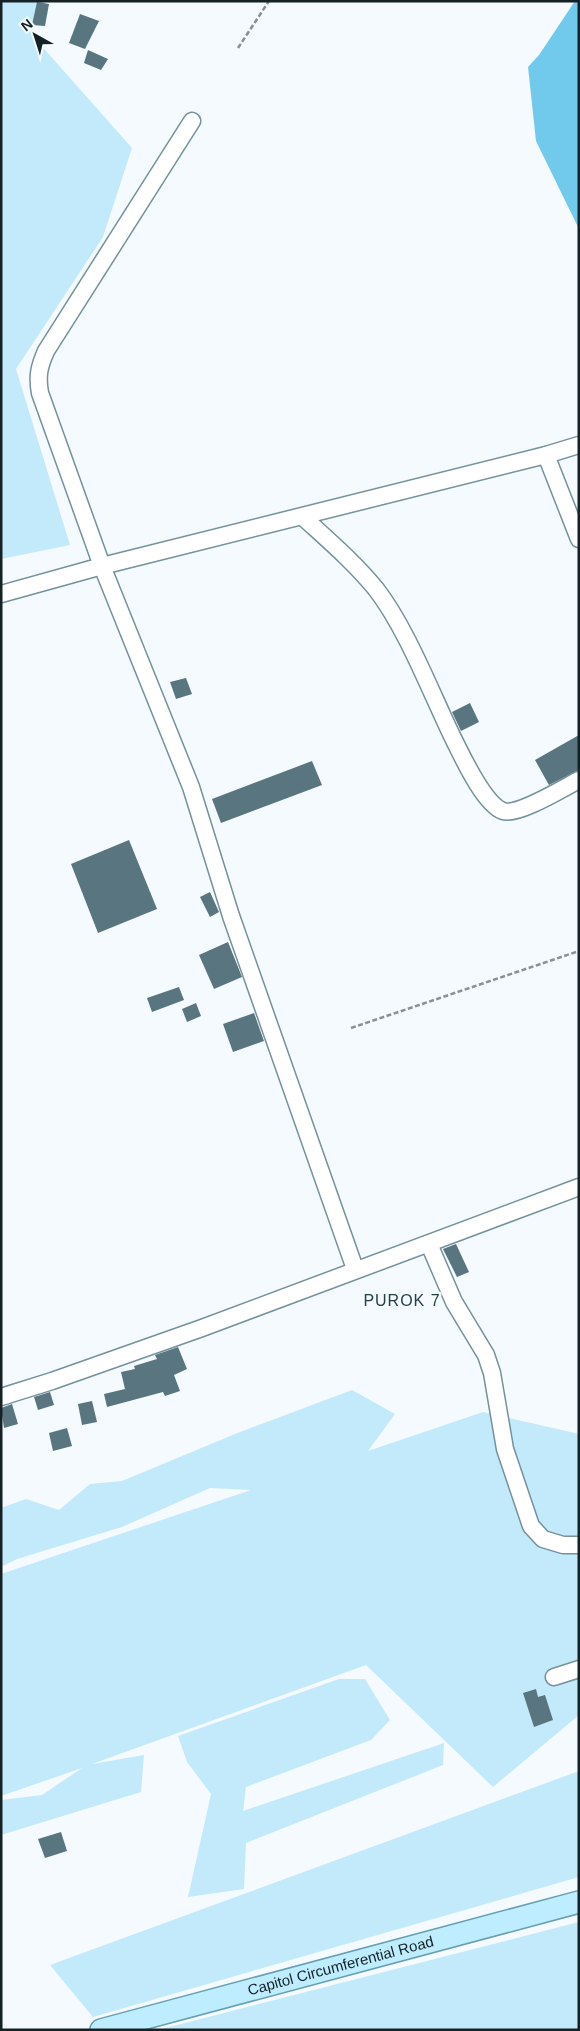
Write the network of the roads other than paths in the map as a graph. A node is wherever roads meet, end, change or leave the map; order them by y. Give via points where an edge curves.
1 (192, 121) dead end
2 (579, 445) edge
3 (546, 455) junction
4 (303, 517) junction
5 (579, 539) edge
6 (102, 566) junction
7 (1, 594) edge
8 (579, 780) edge
9 (579, 1187) edge
10 (430, 1244) junction
11 (355, 1269) junction
12 (1, 1397) edge
13 (579, 1545) edge
14 (579, 1669) edge
15 (554, 1677) dead end
16 (579, 1902) edge
17 (101, 2030) edge

1 - 6 street via 46,351 39,367 40,393
2 - 3 street
3 - 4 street
3 - 5 street
4 - 6 street
4 - 8 street via 337,547 376,590 398,623 472,774 495,806 504,812 516,811
6 - 7 street
6 - 11 street via 191,787 231,916
9 - 10 street
10 - 11 street
10 - 13 street via 454,1302 486,1355 492,1373 504,1449 531,1526 543,1539 563,1546
11 - 12 street via 202,1328
14 - 15 street
16 - 17 main road, Capitol Circumferential Road

